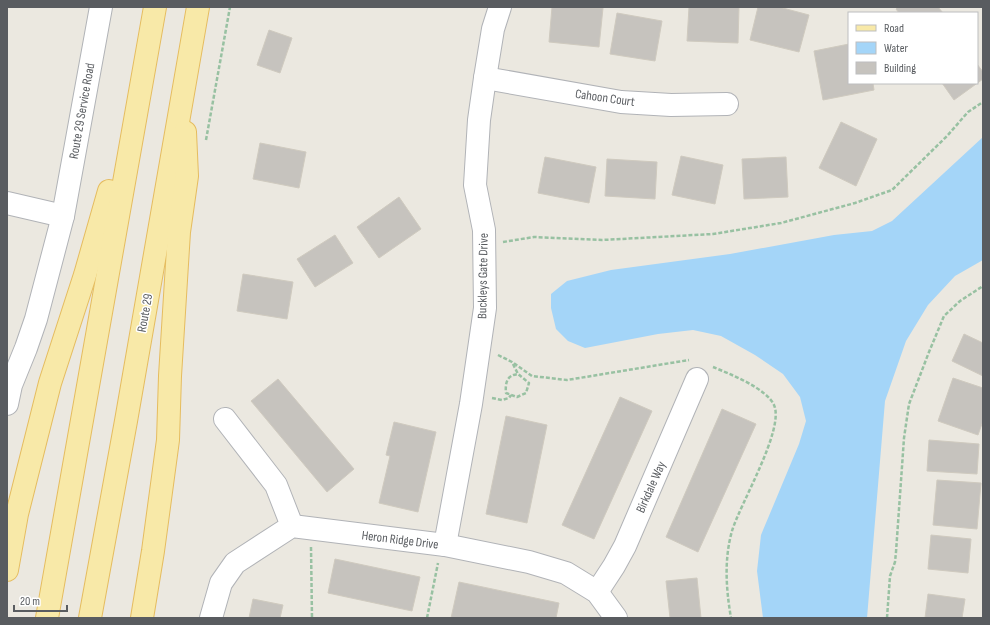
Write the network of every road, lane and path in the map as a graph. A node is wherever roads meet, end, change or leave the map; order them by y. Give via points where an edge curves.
1 (101, 7) edge
2 (155, 7) edge
3 (198, 7) edge
4 (500, 7) edge
5 (143, 74) junction
6 (485, 78) junction
7 (183, 92) junction
8 (983, 102) edge
9 (726, 104) dead end
10 (7, 203) edge
11 (64, 216) junction
12 (497, 243) dead end
13 (983, 286) edge
14 (512, 362) dead end
15 (518, 374) junction
16 (698, 380) dead end
17 (511, 395) junction
18 (489, 398) dead end
19 (7, 404) edge
20 (225, 418) dead end
21 (297, 527) junction
22 (445, 545) junction
23 (430, 562) dead end
24 (7, 570) edge
25 (597, 592) junction
26 (47, 618) edge
27 (90, 618) edge
28 (142, 618) edge
29 (211, 618) edge
30 (312, 618) edge
31 (427, 618) edge
32 (616, 618) edge
33 (887, 618) edge

1 - 11 street, Route 29 Service Road
2 - 5 main road
3 - 7 main road, Route 29
4 - 6 street, Buckleys Gate Drive via 493,29
5 - 24 main road via 85,274 50,383 17,514
5 - 26 main road
6 - 9 street, Cahoon Court via 621,102 671,105
6 - 22 street, Buckleys Gate Drive via 479,120 475,185 484,230 485,308 471,404
7 - 27 main road, Route 29
7 - 28 main road via 187,176 179,232 168,440
8 - 12 path via 968,112 892,190 855,203 781,223 712,234 602,240 534,237
10 - 11 street
11 - 19 street, Route 29 Service Road via 36,319 11,385
13 - 33 path via 960,300 944,316 909,404 895,562 890,576
14 - 15 path
15 - 17 path via 511,375 507,380 506,393
15 - 17 path via 529,383 529,387 522,396
16 - 25 street, Birkdale Way via 625,546
17 - 18 path via 502,400
20 - 21 street via 276,486
21 - 22 street, Heron Ridge Drive
21 - 29 street via 235,563 221,583
21 - 30 path via 311,544
22 - 25 street, Heron Ridge Drive via 529,562 566,573
23 - 31 path via 438,563
25 - 32 street, Heron Ridge Drive

